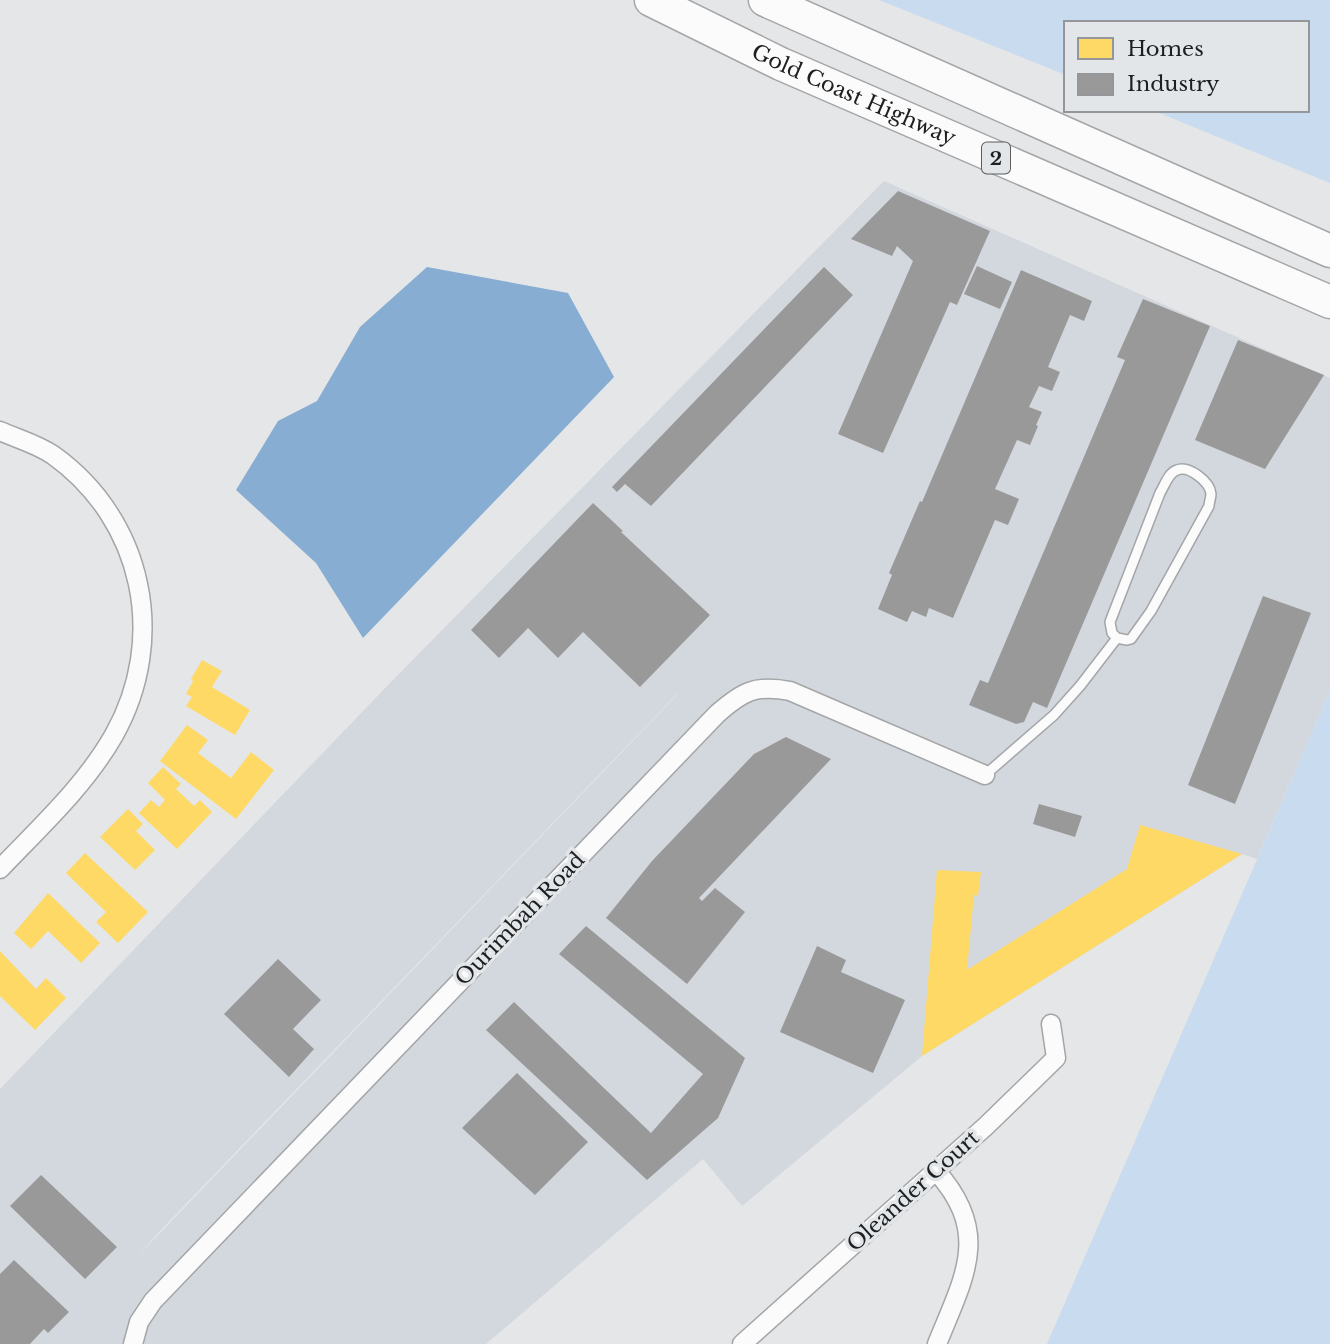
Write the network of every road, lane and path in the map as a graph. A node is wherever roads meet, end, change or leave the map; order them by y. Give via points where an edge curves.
1 (651, 0) edge
2 (765, 0) edge
3 (1330, 251) edge
4 (1330, 302) edge
5 (0, 431) edge
6 (1117, 638) junction
7 (985, 775) joint
8 (0, 869) edge
9 (1051, 1024) dead end
10 (936, 1171) junction
11 (133, 1344) edge
12 (742, 1344) edge
13 (937, 1344) edge

1 - 4 highway, Gold Coast Highway / 2 via 781,64
2 - 3 highway, 2
5 - 8 street via 52,454 109,513 132,556 142,620 138,674 115,733 79,785
6 - 6 lane via 1127,640 1140,628 1209,506 1207,485 1189,470 1175,470 1160,492 1110,622
6 - 7 lane via 1054,715
7 - 11 street, Ourimbah Road via 790,691 754,688 736,698 153,1301 139,1322
9 - 10 street, Oleander Court via 1056,1058
10 - 12 street, Oleander Court
10 - 13 street via 951,1188 968,1225 966,1271

